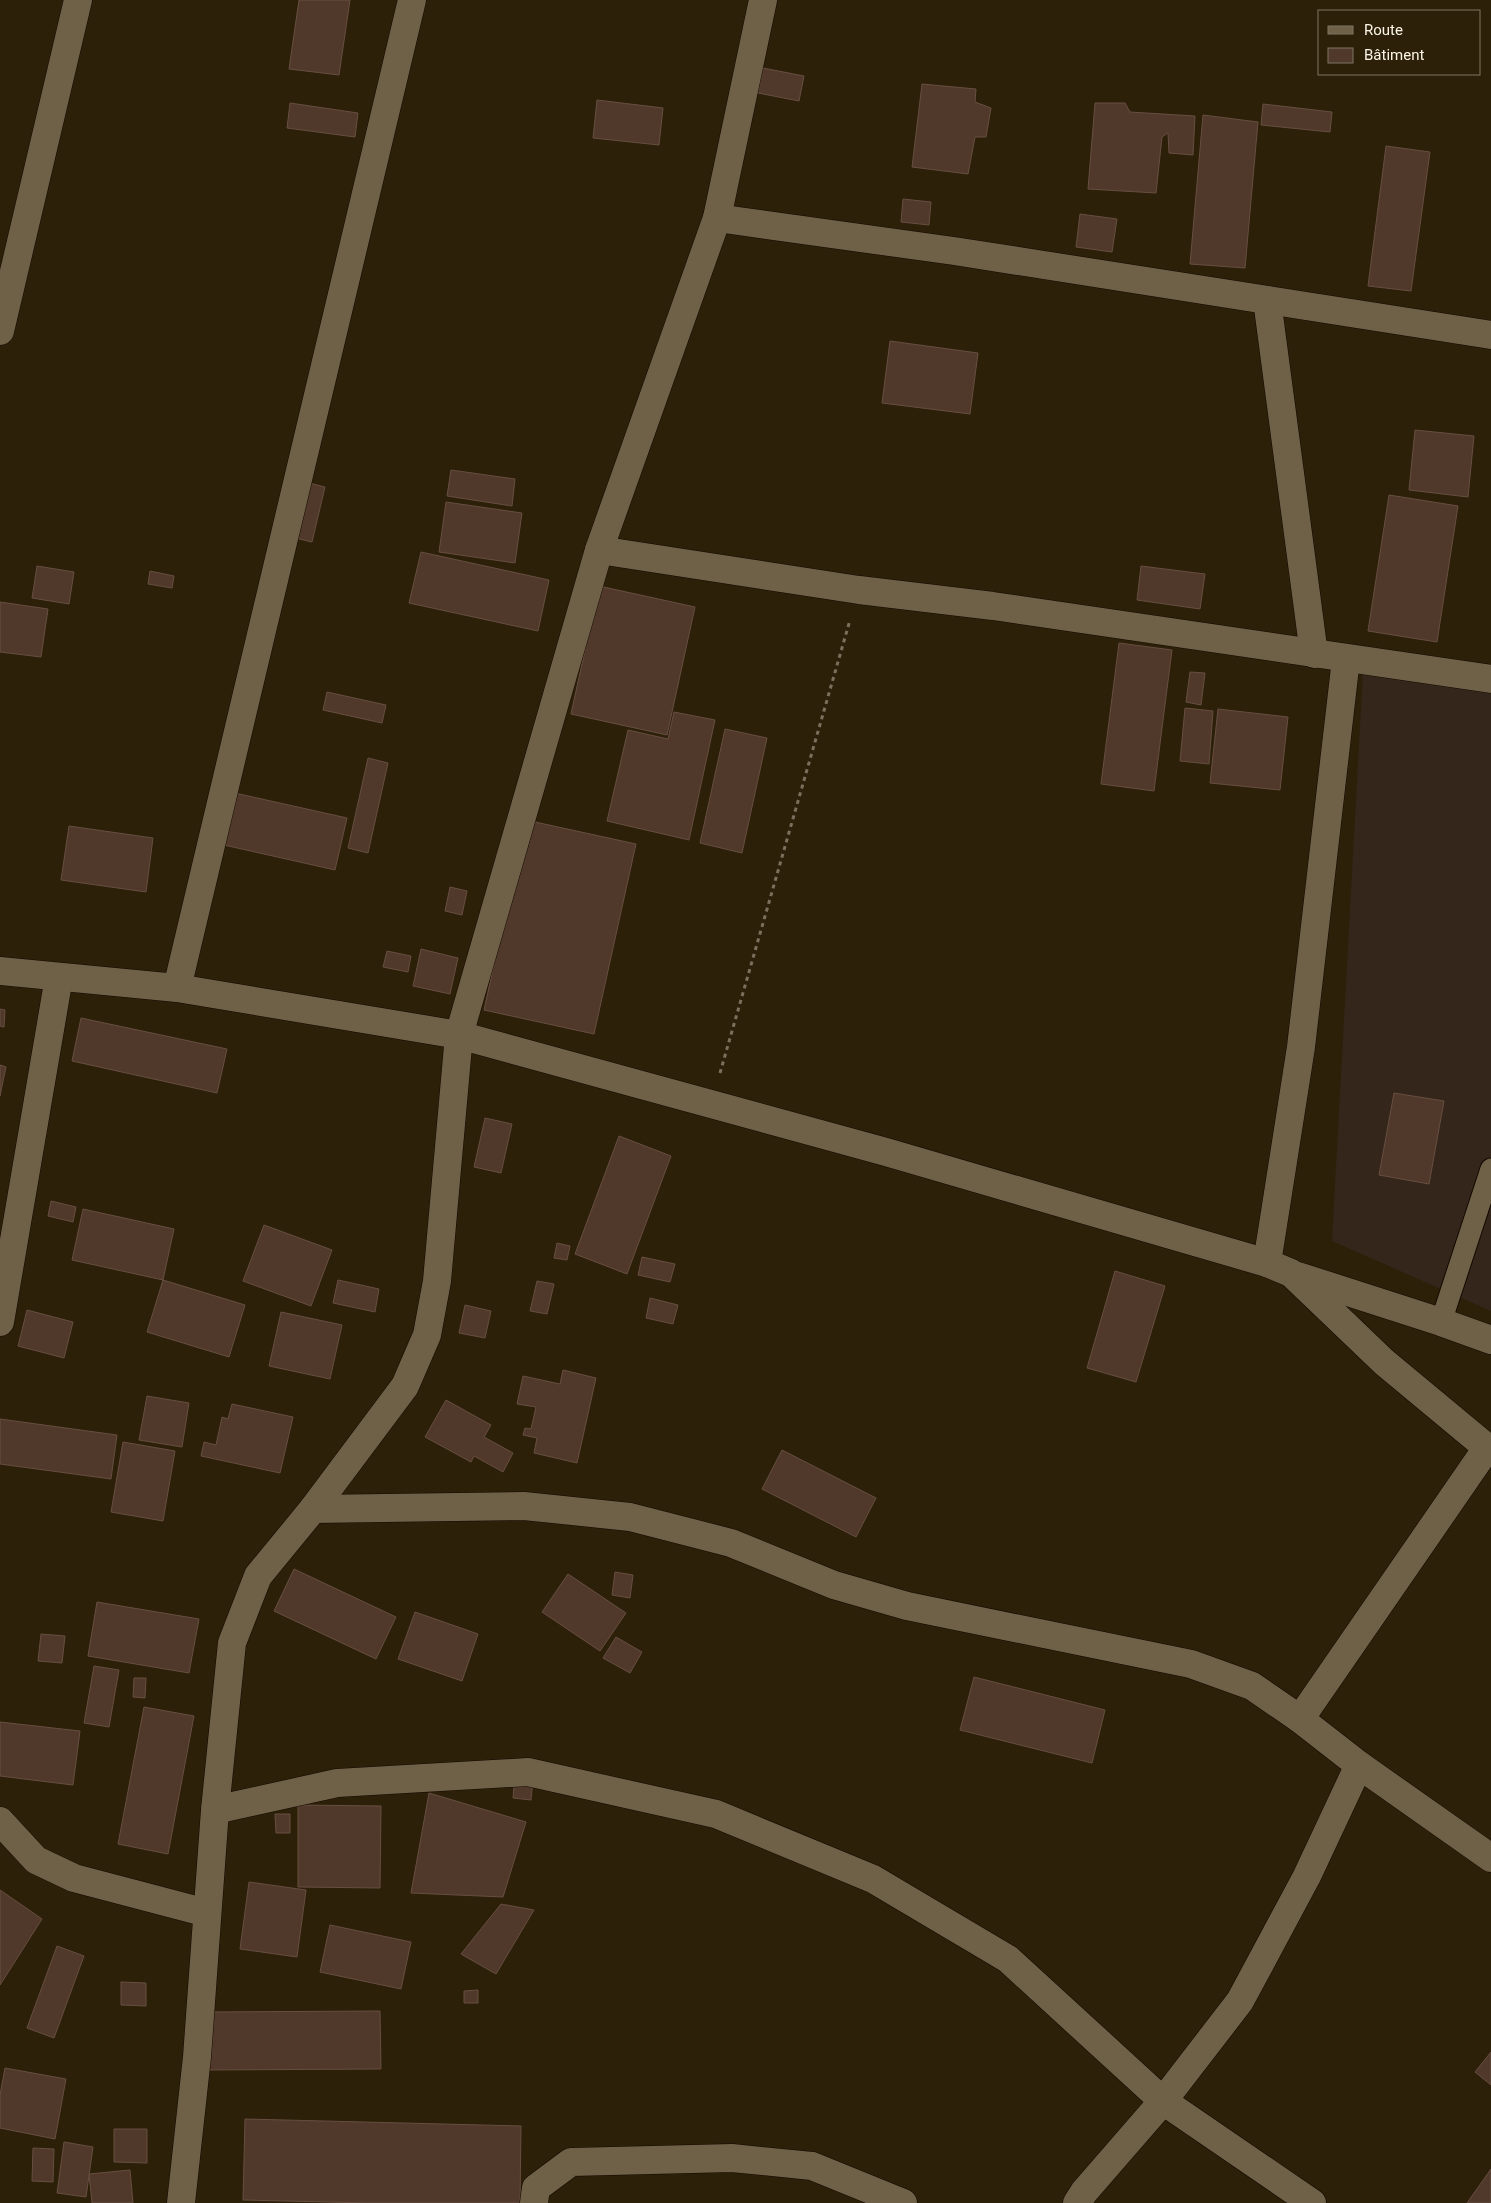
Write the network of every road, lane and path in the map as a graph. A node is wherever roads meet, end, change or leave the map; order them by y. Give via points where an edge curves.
1 (78, 0) edge
2 (412, 0) edge
3 (763, 0) edge
4 (717, 218) junction
5 (1267, 300) junction
6 (0, 332) edge
7 (1491, 335) edge
8 (599, 550) junction
9 (859, 590) junction
10 (1314, 654) junction
11 (1346, 659) junction
12 (1491, 679) edge
13 (0, 971) edge
14 (59, 977) junction
15 (177, 988) junction
16 (459, 1035) junction
17 (712, 1103) junction
18 (1491, 1169) edge
19 (1279, 1268) junction
20 (0, 1322) edge
21 (1441, 1322) junction
22 (1491, 1340) edge
23 (1489, 1449) edge
24 (314, 1509) junction
25 (1300, 1719) junction
26 (1359, 1765) junction
27 (214, 1810) junction
28 (0, 1822) edge
29 (1491, 1858) edge
30 (207, 1913) junction
31 (1163, 2101) junction
32 (181, 2203) edge
33 (534, 2203) edge
34 (903, 2203) edge
35 (1077, 2203) edge
36 (1312, 2203) edge

1 - 6 street
2 - 15 street
3 - 4 street
4 - 5 street
4 - 8 street
5 - 7 street
5 - 10 street
8 - 9 street
8 - 16 street
9 - 10 street via 993,606
9 - 17 path
10 - 11 street
11 - 12 street
11 - 19 street
13 - 14 street
14 - 15 street
14 - 20 street
15 - 16 street
16 - 17 street
16 - 24 street via 437,1281 427,1335 405,1386
17 - 19 street
18 - 21 lane
19 - 21 street
19 - 23 street via 1384,1362
21 - 22 street
23 - 25 street
24 - 25 street via 524,1506 630,1517 731,1543 834,1585 907,1606 1191,1664 1252,1686
24 - 27 street via 258,1576 232,1643
25 - 26 street
26 - 29 street
26 - 31 street via 1307,1876 1240,2001
27 - 30 street
27 - 31 street via 337,1783 528,1772 716,1814 873,1880 1008,1959
28 - 30 street via 36,1860 74,1878
30 - 32 street via 197,2057
31 - 35 street
31 - 36 street
33 - 34 street via 536,2188 571,2162 732,2158 812,2166

